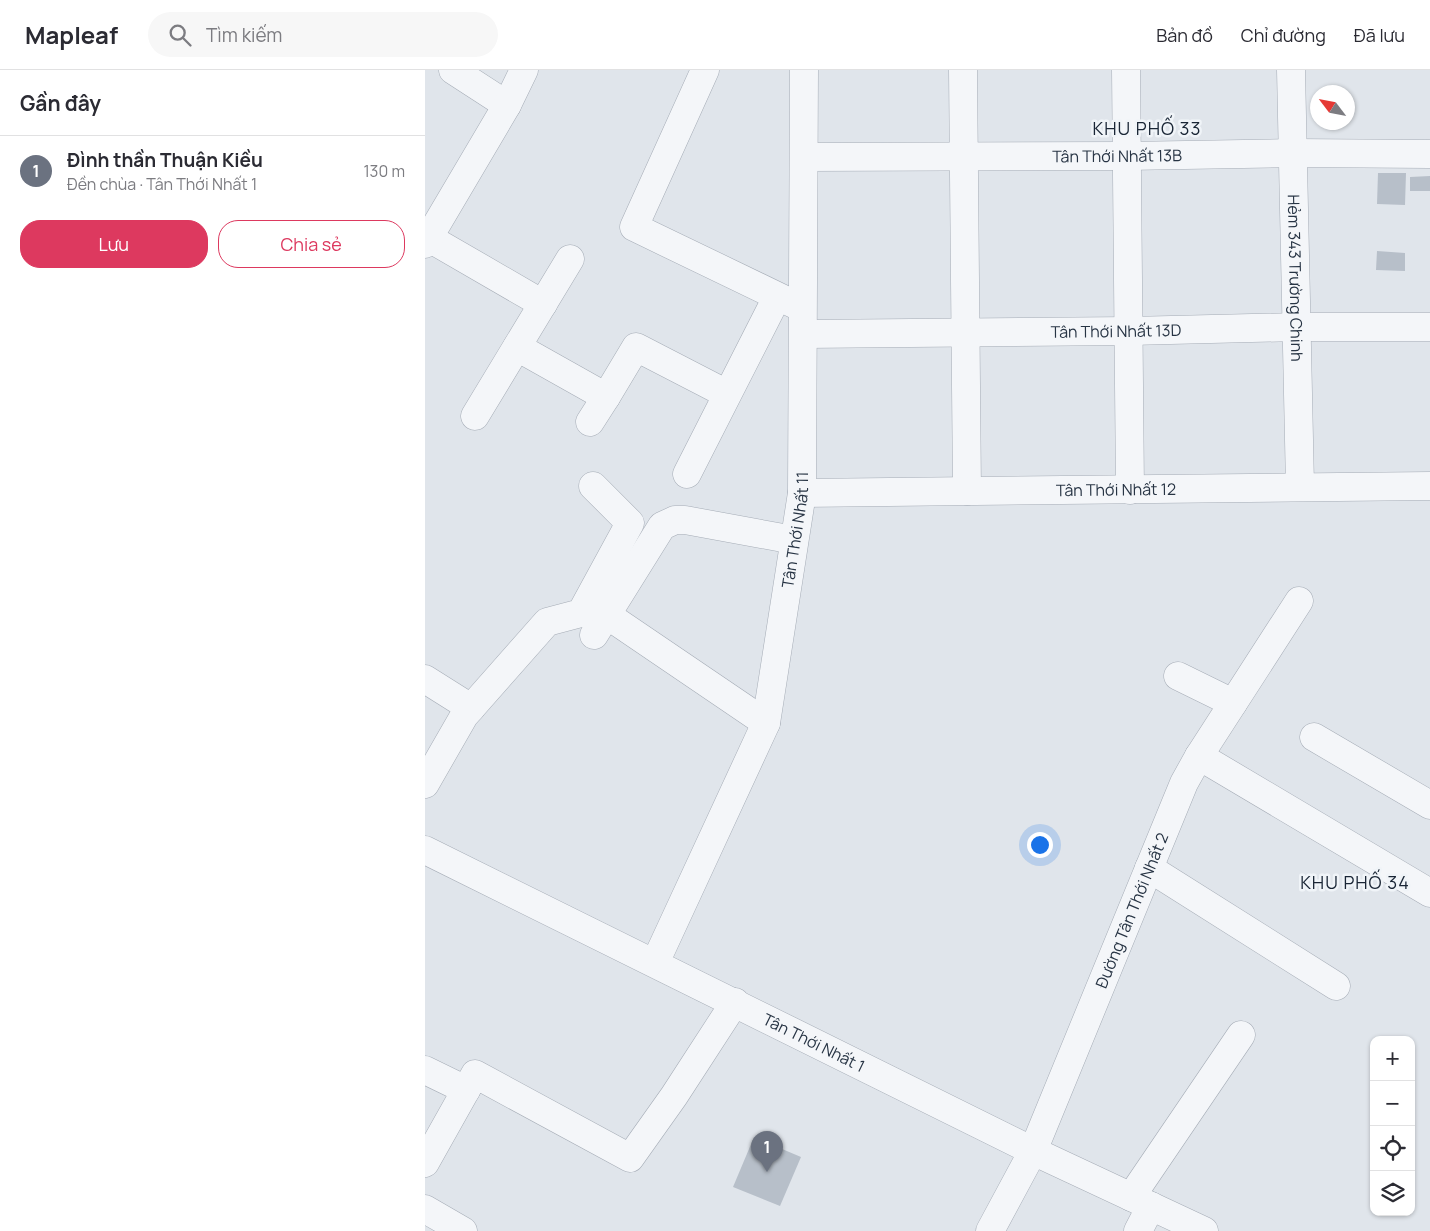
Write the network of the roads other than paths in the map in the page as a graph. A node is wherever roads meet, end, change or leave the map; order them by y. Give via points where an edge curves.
1 (453, 70) edge
2 (524, 70) edge
3 (705, 70) edge
4 (804, 70) edge
5 (963, 70) edge
6 (1126, 70) edge
7 (1291, 70) edge
8 (507, 105) junction
9 (1293, 153) junction
10 (1430, 154) edge
11 (964, 156) junction
12 (1127, 156) junction
13 (805, 157) junction
14 (427, 241) edge
15 (570, 259) dead end
16 (777, 297) junction
17 (543, 304) junction
18 (803, 321) junction
19 (1297, 327) junction
20 (1430, 328) edge
21 (966, 331) junction
22 (1130, 331) junction
23 (517, 347) junction
24 (727, 394) junction
25 (606, 396) junction
26 (475, 416) dead end
27 (590, 422) dead end
28 (687, 474) dead end
29 (593, 486) dead end
30 (1300, 486) junction
31 (1430, 486) edge
32 (1130, 490) junction
33 (967, 491) junction
34 (802, 494) junction
35 (794, 540) junction
36 (1299, 601) dead end
37 (1178, 676) dead end
38 (425, 679) edge
39 (1233, 703) junction
40 (471, 708) junction
41 (766, 723) junction
42 (1314, 737) dead end
43 (1199, 756) junction
44 (425, 784) edge
45 (1430, 805) edge
46 (425, 850) edge
47 (1149, 868) junction
48 (1430, 893) edge
49 (655, 963) junction
50 (1336, 986) dead end
51 (735, 1002) junction
52 (1241, 1035) dead end
53 (425, 1070) edge
54 (466, 1090) junction
55 (1033, 1151) junction
56 (425, 1163) edge
57 (1141, 1201) junction
58 (425, 1209) edge
59 (463, 1231) edge
60 (990, 1231) edge
61 (1138, 1231) edge
62 (1205, 1231) edge

1 - 8 street
2 - 8 street
3 - 16 street via 634,227
4 - 13 street, Tân Thới Nhất 11
5 - 11 street
6 - 12 street
7 - 9 street, Hẻm 343 Trường Chinh
8 - 14 street
9 - 10 street, Tân Thới Nhất 13B
9 - 12 street, Tân Thới Nhất 13B
9 - 19 street, Hẻm 343 Trường Chinh
11 - 12 street, Tân Thới Nhất 13B
11 - 13 street, Tân Thới Nhất 13B
11 - 21 street
12 - 22 street
13 - 18 street, Tân Thới Nhất 11
14 - 17 street
15 - 17 street
16 - 18 street
16 - 24 street
17 - 23 street
18 - 21 street, Tân Thới Nhất 13D
18 - 34 street, Tân Thới Nhất 11
19 - 20 street, Tân Thới Nhất 13D
19 - 22 street, Tân Thới Nhất 13D
19 - 30 street, Hẻm 343 Trường Chinh
21 - 22 street, Tân Thới Nhất 13D
21 - 33 street
22 - 32 street
23 - 25 street
23 - 26 street
24 - 25 street via 636,347
24 - 28 street
25 - 27 street
29 - 40 street via 630,523 581,613 547,622
30 - 31 street, Tân Thới Nhất 12
30 - 32 street, Tân Thới Nhất 12
32 - 33 street, Tân Thới Nhất 12
33 - 34 street, Tân Thới Nhất 12
34 - 35 street, Tân Thới Nhất 11
35 - 41 street, Tân Thới Nhất 11
35 - 41 street via 701,522 668,522 662,526 600,625
36 - 39 street, Đường Tân Thới Nhất 2
37 - 39 street
38 - 40 street
39 - 43 street, Đường Tân Thới Nhất 2
40 - 44 street
41 - 49 street, Tân Thới Nhất 11
42 - 45 street
43 - 47 street, Đường Tân Thới Nhất 2 via 1184,783
43 - 48 street
46 - 49 street, Tân Thới Nhất 1
47 - 50 street
47 - 55 street, Đường Tân Thới Nhất 2
49 - 51 street, Tân Thới Nhất 1
51 - 54 street via 675,1096 630,1158 475,1074
51 - 55 street, Tân Thới Nhất 1
52 - 57 street
53 - 54 street
54 - 56 street
55 - 57 street, Tân Thới Nhất 1
55 - 60 street, Đường Tân Thới Nhất 2
57 - 61 street
57 - 62 street, Tân Thới Nhất 1
58 - 59 street

